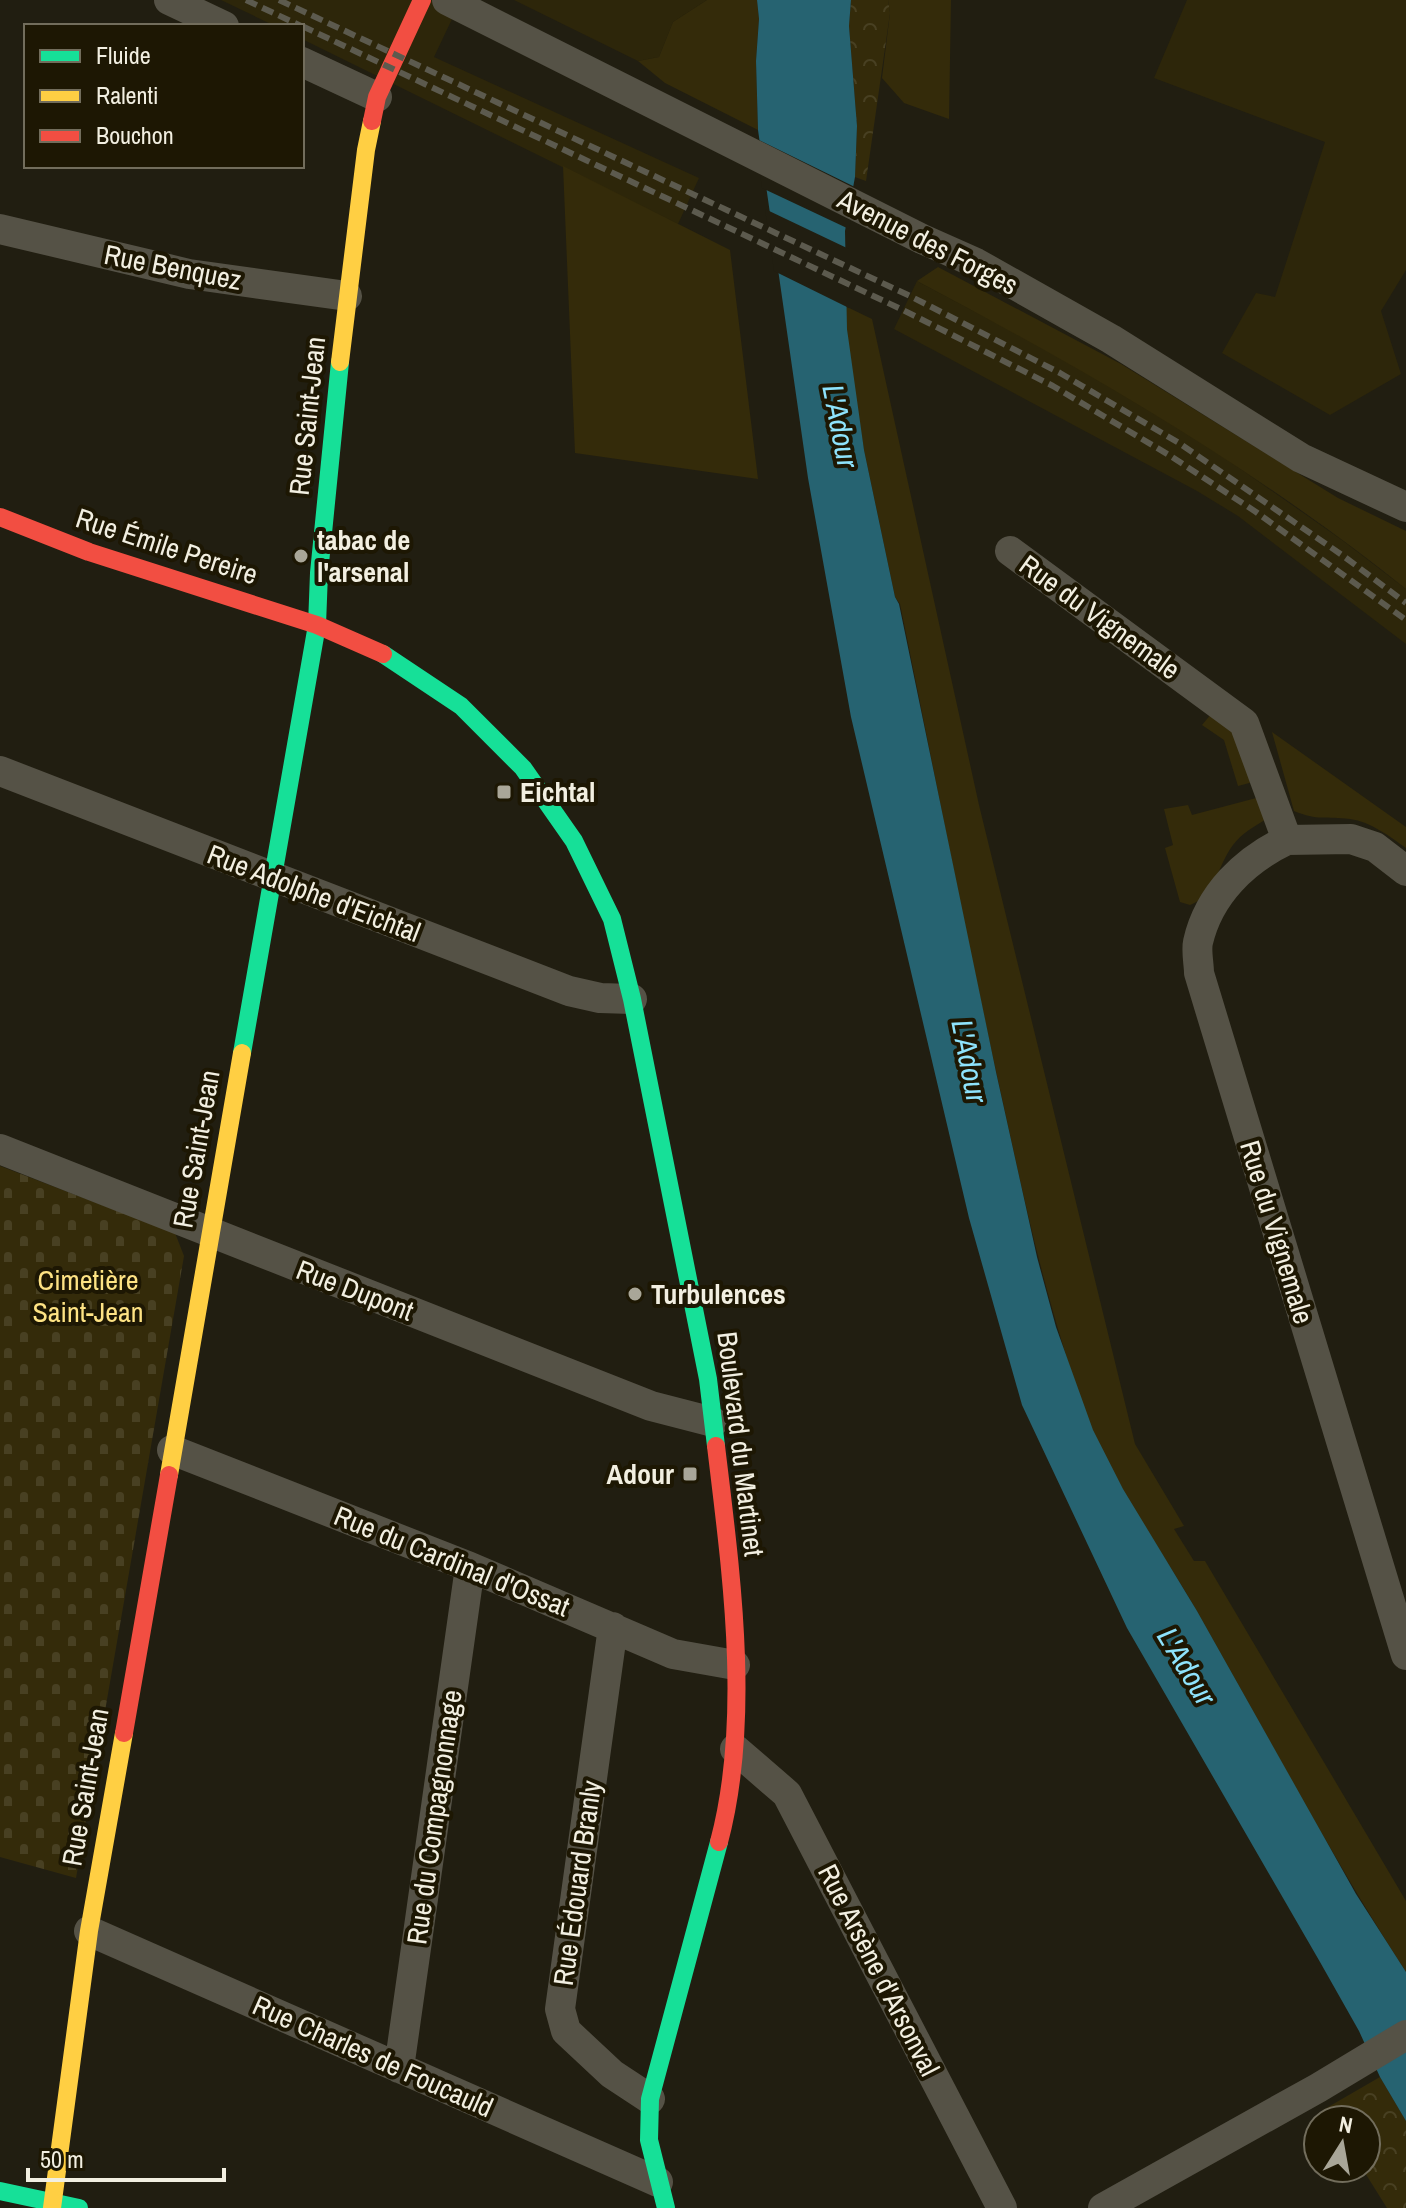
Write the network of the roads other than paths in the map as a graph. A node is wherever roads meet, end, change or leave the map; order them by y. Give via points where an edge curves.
1 (169, 0) edge
2 (422, 0) edge
3 (447, 0) edge
4 (220, 24) edge
5 (304, 63) edge
6 (377, 97) junction
7 (0, 229) edge
8 (347, 296) junction
9 (1404, 501) edge
10 (0, 517) edge
11 (1010, 551) dead end
12 (317, 625) junction
13 (0, 771) edge
14 (1287, 840) junction
15 (1406, 871) edge
16 (273, 878) junction
17 (632, 999) junction
18 (0, 1149) edge
19 (209, 1232) junction
20 (713, 1422) junction
21 (172, 1450) junction
22 (470, 1567) junction
23 (613, 1627) junction
24 (1406, 1655) edge
25 (735, 1665) junction
26 (735, 1749) junction
27 (89, 1931) junction
28 (1406, 2035) edge
29 (399, 2068) junction
30 (650, 2099) junction
31 (0, 2191) edge
32 (662, 2195) edge
33 (52, 2205) edge
34 (79, 2208) edge
35 (1002, 2208) edge
36 (1103, 2208) edge

1 - 4 street
2 - 6 street, Rue Saint-Jean
3 - 9 street, Avenue des Forges via 976,263 1111,339 1301,458
5 - 6 street
6 - 8 street, Rue Saint-Jean
7 - 8 street, Rue Benquez via 189,274
8 - 12 street, Rue Saint-Jean
10 - 12 street, Rue Émile Pereire via 89,552
11 - 14 street, Rue du Vignemale via 1244,723
12 - 16 street, Rue Saint-Jean
12 - 17 street, Boulevard du Martinet via 380,652 461,706 523,768 593,877 612,919
13 - 16 street, Rue Adolphe d'Eichtal
14 - 15 street, Rue du Vignemale via 1351,839 1375,847
14 - 24 street, Rue du Vignemale via 1237,872 1217,899 1198,943 1199,973
16 - 17 street, Rue Adolphe d'Eichtal via 569,991
16 - 19 street, Rue Saint-Jean
17 - 20 street, Boulevard du Martinet
18 - 19 street, Rue Dupont
19 - 20 street, Rue Dupont via 651,1406
19 - 21 street, Rue Saint-Jean
20 - 25 street, Boulevard du Martinet
21 - 22 street, Rue du Cardinal d'Ossat
21 - 27 street, Rue Saint-Jean
22 - 23 street, Rue du Cardinal d'Ossat
22 - 29 street, Rue du Compagnonnage
23 - 25 street, Rue du Cardinal d'Ossat via 673,1654
23 - 30 street, Rue Édouard Branly via 560,2009 566,2031 612,2074
25 - 26 street, Boulevard du Martinet
26 - 30 street, Boulevard du Martinet via 724,1822
26 - 35 street, Rue Arsène d'Arsonval via 787,1794
27 - 29 street, Rue Charles de Foucauld
27 - 33 street, Rue Saint-Jean
28 - 36 street
29 - 32 street, Rue Charles de Foucauld
30 - 32 street, Boulevard du Martinet via 648,2141
31 - 33 street
33 - 34 street

